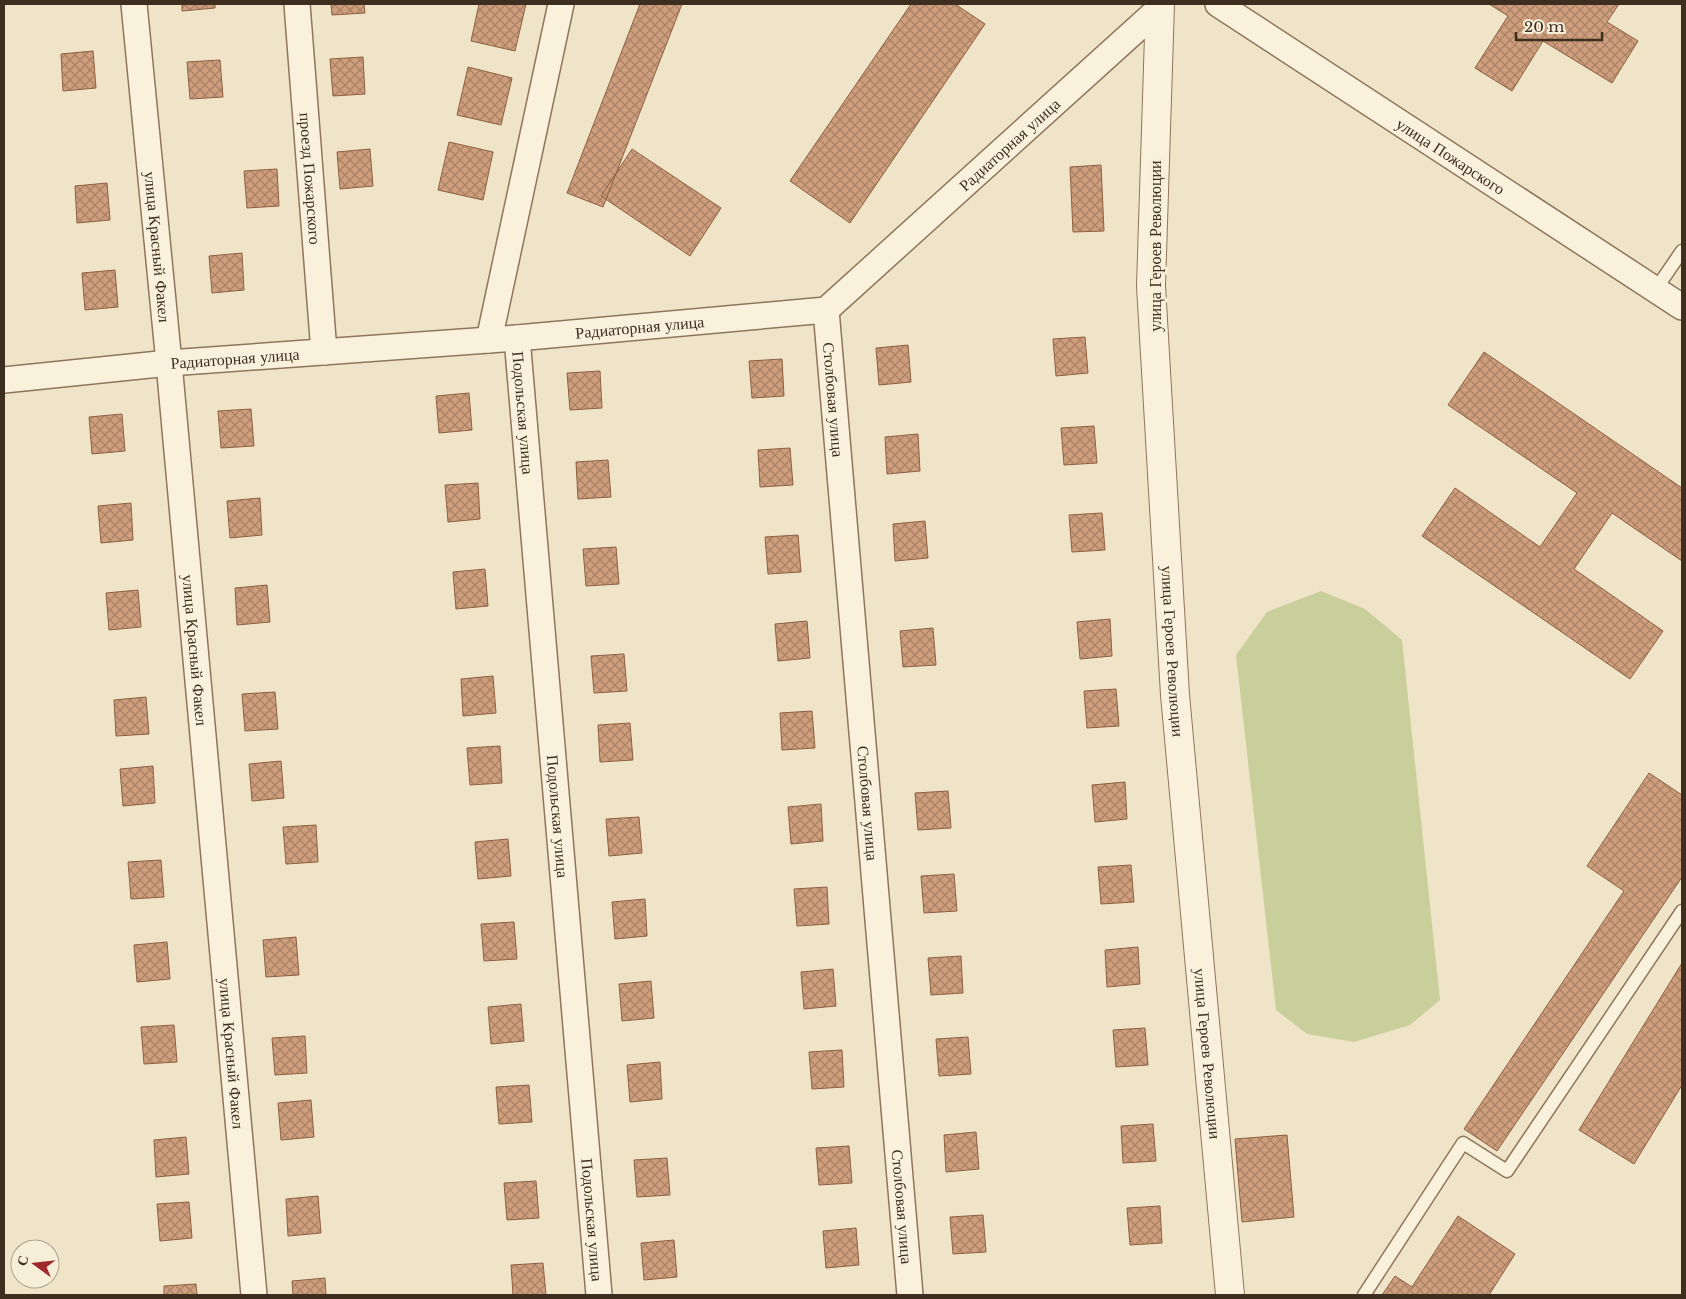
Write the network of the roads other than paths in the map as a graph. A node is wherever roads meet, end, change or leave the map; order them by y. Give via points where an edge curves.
1 (134, 4) edge
2 (297, 4) edge
3 (561, 4) edge
4 (1218, 4) edge
5 (1160, 6) edge
6 (1682, 251) edge
7 (1656, 289) junction
8 (1682, 307) edge
9 (826, 310) junction
10 (517, 338) junction
11 (489, 340) junction
12 (324, 352) junction
13 (169, 363) junction
14 (4, 380) edge
15 (1682, 911) edge
16 (254, 1295) edge
17 (599, 1295) edge
18 (910, 1295) edge
19 (1230, 1295) edge
20 (1364, 1295) edge

1 - 13 street, улица Красный Факел
2 - 12 street, проезд Пожарского
3 - 11 street
4 - 7 street, улица Пожарского
5 - 9 street, Радиаторная улица
5 - 19 street, улица Героев Революции via 1151,286 1175,695
6 - 7 lane
7 - 8 street, улица Пожарского
9 - 10 street, Радиаторная улица
9 - 18 street, Столбовая улица
10 - 11 street, Радиаторная улица
10 - 17 street, Подольская улица
11 - 12 street, Радиаторная улица
12 - 13 street, Радиаторная улица
13 - 14 street, Радиаторная улица
13 - 16 street, улица Красный Факел
15 - 20 lane via 1507,1171 1463,1143

